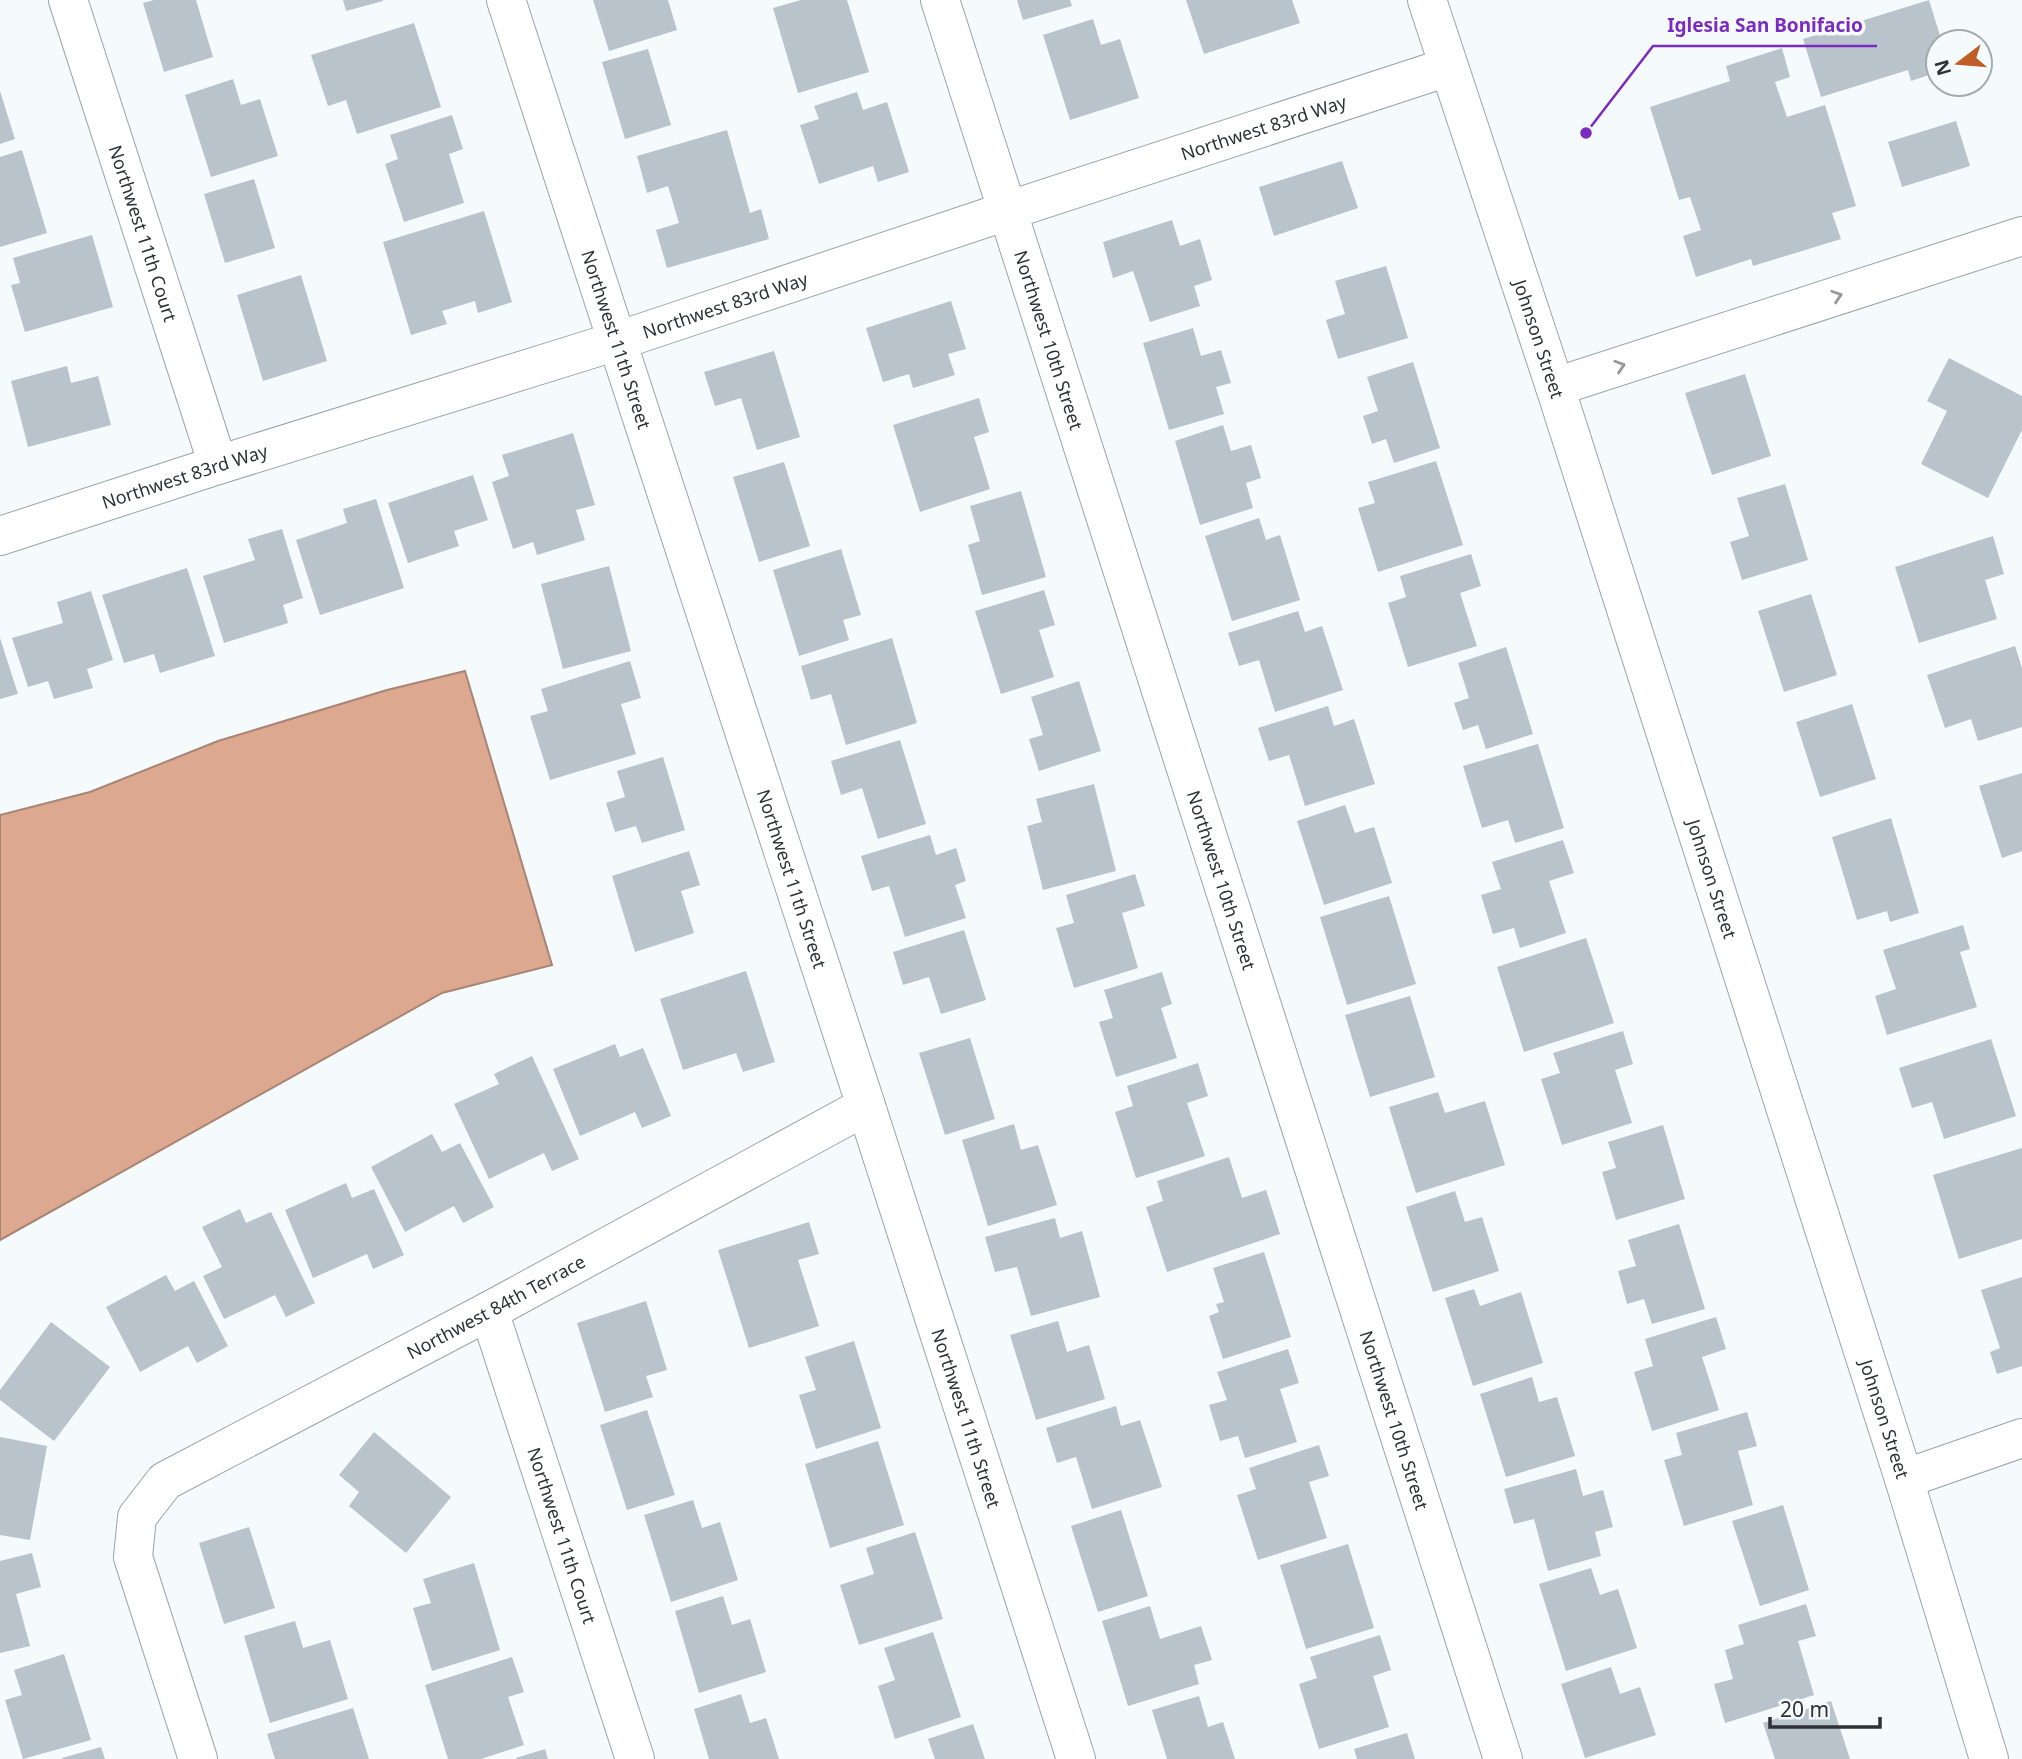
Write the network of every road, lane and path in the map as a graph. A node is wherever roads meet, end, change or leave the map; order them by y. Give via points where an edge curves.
1 (68, 0) edge
2 (506, 0) edge
3 (940, 0) edge
4 (1427, 0) edge
5 (1448, 67) junction
6 (1007, 211) junction
7 (2022, 236) edge
8 (617, 341) junction
9 (1555, 387) junction
10 (218, 465) junction
11 (0, 536) edge
12 (866, 1107) junction
13 (489, 1311) junction
14 (2022, 1438) edge
15 (1904, 1479) junction
16 (198, 1759) edge
17 (635, 1759) edge
18 (1076, 1759) edge
19 (1503, 1759) edge
20 (1989, 1759) edge

1 - 10 street, Northwest 11th Court
2 - 8 street, Northwest 11th Street
3 - 6 street, Northwest 10th Street
4 - 5 street, Johnson Street
5 - 6 street, Northwest 83rd Way
5 - 9 street, Johnson Street
6 - 8 street, Northwest 83rd Way
6 - 19 street, Northwest 10th Street
9 -> 7 street
8 - 10 street, Northwest 83rd Way
8 - 12 street, Northwest 11th Street
9 - 15 street, Johnson Street
10 - 11 street, Northwest 83rd Way
12 - 13 street, Northwest 84th Terrace
12 - 18 street, Northwest 11th Street
13 - 16 street, Northwest 84th Terrace via 165,1481 137,1517 133,1557
13 - 17 street, Northwest 11th Court
14 - 15 street
15 - 20 street, Johnson Street

